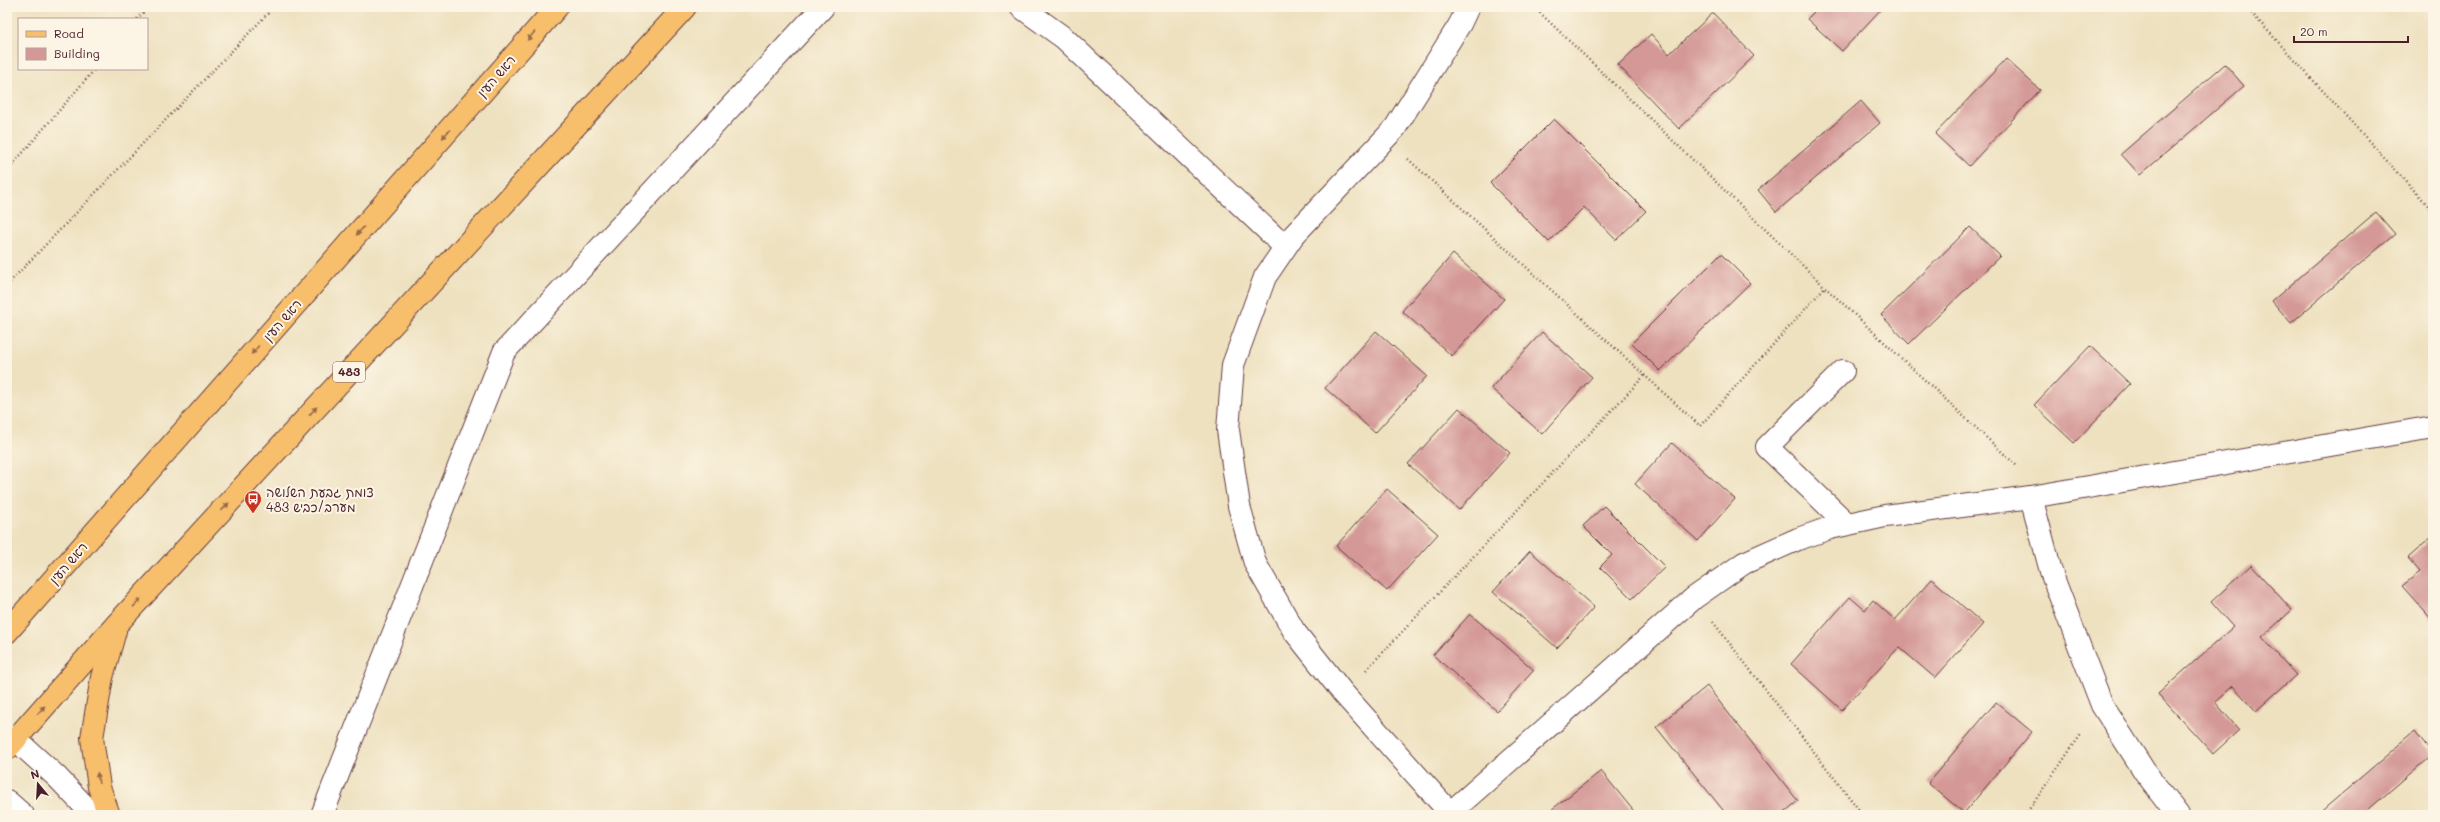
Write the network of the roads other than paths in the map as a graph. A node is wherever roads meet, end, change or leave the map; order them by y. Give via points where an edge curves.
1 (557, 7) edge
2 (685, 7) edge
3 (823, 7) edge
4 (1021, 7) edge
5 (1468, 7) edge
6 (1285, 247) junction
7 (1843, 371) dead end
8 (2433, 427) edge
9 (2039, 496) junction
10 (1847, 524) junction
11 (116, 625) junction
12 (7, 632) edge
13 (10, 741) edge
14 (7, 801) edge
15 (1451, 814) edge
16 (23, 815) edge
17 (93, 815) edge
18 (109, 815) edge
19 (322, 815) edge
20 (2178, 815) edge

1 -> 12 main road, ראש העין
11 -> 2 main road, 483
3 - 19 street via 504,352
4 - 6 street via 1064,38
5 - 6 street via 1399,121
6 - 15 street via 1265,277 1233,365 1228,430 1239,506 1255,563 1294,631 1343,693
7 - 10 street via 1767,447
8 - 9 street
9 - 10 street via 1885,516
9 - 20 street via 2052,575 2102,705 2145,772
10 - 15 street via 1798,539 1744,563 1694,598
13 -> 11 main road, 483
18 -> 11 main road via 99,787 92,738 102,677
13 - 17 street via 57,777
14 - 16 street

